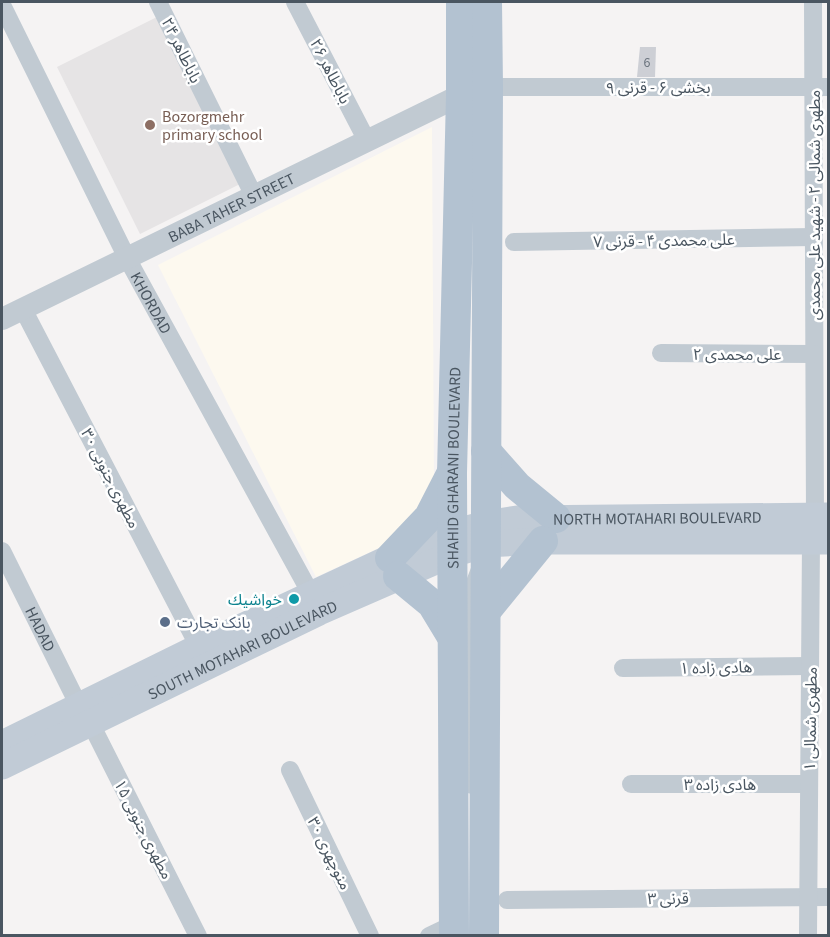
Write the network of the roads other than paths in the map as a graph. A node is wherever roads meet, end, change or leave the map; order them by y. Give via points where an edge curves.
1 (158, 2) edge
2 (295, 2) edge
3 (461, 2) edge
4 (487, 2) edge
5 (813, 2) edge
6 (2, 5) edge
7 (821, 87) edge
8 (475, 91) junction
9 (367, 141) junction
10 (254, 196) junction
11 (814, 237) junction
12 (514, 243) dead end
13 (127, 258) junction
14 (23, 309) junction
15 (2, 319) edge
16 (660, 353) dead end
17 (814, 354) junction
18 (486, 451) junction
19 (452, 473) junction
20 (821, 528) edge
21 (550, 530) junction
22 (486, 534) junction
23 (452, 543) junction
24 (2, 552) edge
25 (394, 567) junction
26 (311, 594) junction
27 (486, 611) junction
28 (452, 637) junction
29 (199, 647) junction
30 (810, 666) junction
31 (623, 668) dead end
32 (85, 714) junction
33 (2, 744) edge
34 (2, 766) edge
35 (290, 770) dead end
36 (631, 784) dead end
37 (809, 784) junction
38 (470, 798) dead end
39 (808, 897) junction
40 (828, 897) edge
41 (507, 900) dead end
42 (446, 932) edge
43 (198, 936) edge
44 (370, 936) edge
45 (484, 936) edge
46 (808, 936) edge

1 - 10 street, باباطاهر ۲۴
2 - 9 street, باباطاهر ۲۶
3 - 8 main road, SHAHID GHARANI BOULEVARD
4 - 8 main road, SHAHID GHARANI BOULEVARD
5 - 7 street, مطهری شمالی ۲ - شهید علی محمدی
6 - 13 street, KHORDAD
7 - 8 street, بخشی ۶ - قرنی ۹
7 - 11 street, مطهری شمالی ۲ - شهید علی محمدی
8 - 9 street, BABA TAHER STREET
8 - 18 main road, SHAHID GHARANI BOULEVARD
8 - 19 main road, SHAHID GHARANI BOULEVARD
9 - 10 street, BABA TAHER STREET
10 - 13 street, BABA TAHER STREET
11 - 12 street, علی محمدی ۴ - قرنی ۷
11 - 17 street, مطهری شمالی ۲ - شهید علی محمدی
13 - 14 street, BABA TAHER STREET
13 - 26 street, KHORDAD
14 - 15 street, BABA TAHER STREET
14 - 29 street, مطهری جنوبی ۳۰
16 - 17 street, علی محمدی ۲
17 - 20 street, مطهری شمالی ۲ - شهید علی محمدی
18 - 21 main road
18 - 22 main road, SHAHID GHARANI BOULEVARD
19 - 23 main road, SHAHID GHARANI BOULEVARD
19 - 25 main road via 429,517
20 - 21 main road, NORTH MOTAHARI BOULEVARD
20 - 30 street, مطهری شمالی ۱
21 - 22 main road, NORTH MOTAHARI BOULEVARD
21 - 27 main road
22 - 23 main road, SOUTH MOTAHARI BOULEVARD
22 - 27 main road, SHAHID GHARANI BOULEVARD
22 - 38 lane via 468,588
23 - 25 main road, SOUTH MOTAHARI BOULEVARD via 429,565
23 - 28 main road, SHAHID GHARANI BOULEVARD
24 - 32 street, HADAD
25 - 26 main road, SOUTH MOTAHARI BOULEVARD
25 - 28 main road via 432,604
25 - 32 main road, SOUTH MOTAHARI BOULEVARD via 319,612
26 - 29 main road, SOUTH MOTAHARI BOULEVARD
27 - 45 main road, SHAHID GHARANI BOULEVARD
28 - 42 main road, SHAHID GHARANI BOULEVARD
29 - 32 main road, SOUTH MOTAHARI BOULEVARD
30 - 31 street, هادی زاده ۱
30 - 37 street, مطهری شمالی ۱
32 - 33 main road, SOUTH MOTAHARI BOULEVARD
32 - 34 main road, SOUTH MOTAHARI BOULEVARD
32 - 43 street, مطهری جنوبی ۱۵
35 - 44 street, منوچهری ۳۰
36 - 37 street, هادی زاده ۳
37 - 39 street, مطهری شمالی ۱
39 - 40 street, قرنی ۳
39 - 41 street, قرنی ۳
39 - 46 street, مطهری شمالی ۱

